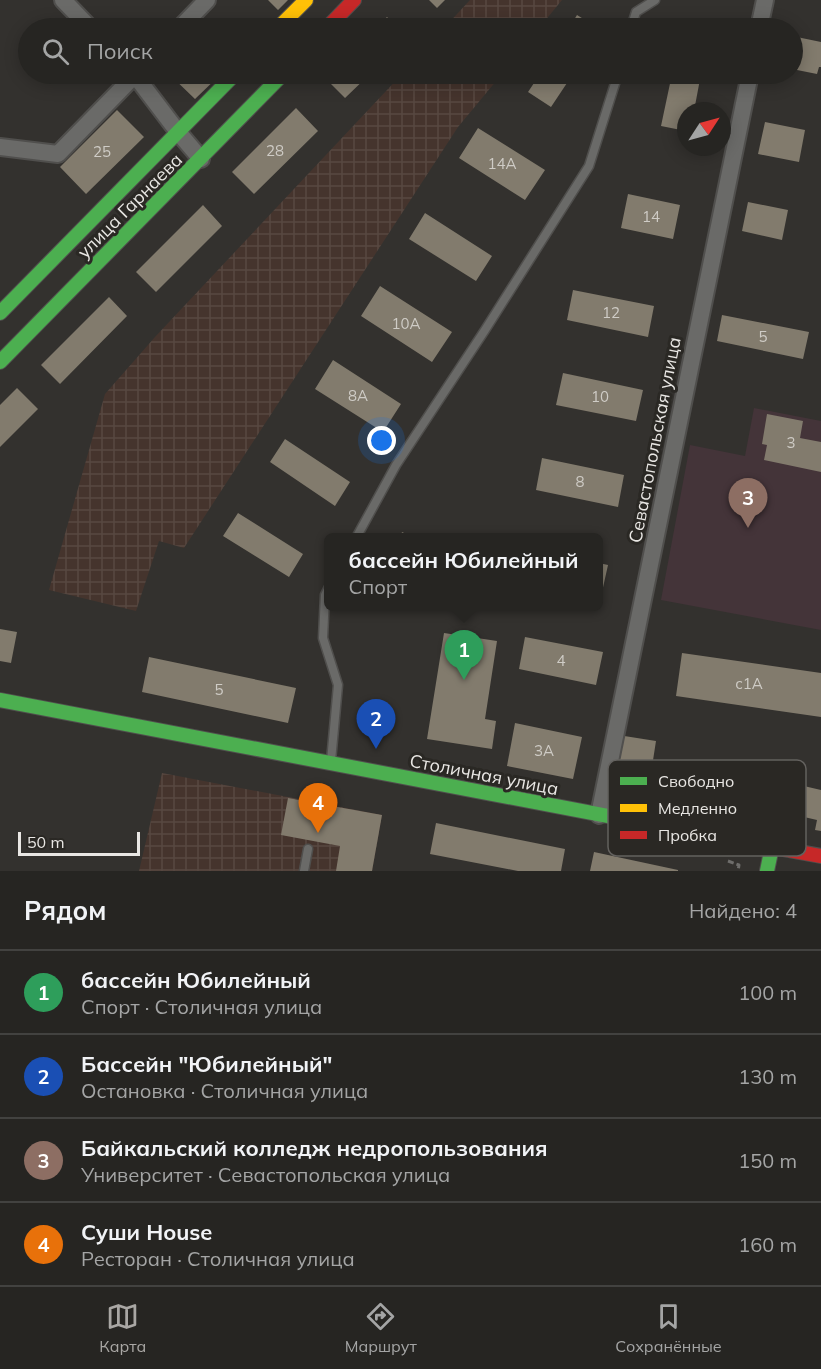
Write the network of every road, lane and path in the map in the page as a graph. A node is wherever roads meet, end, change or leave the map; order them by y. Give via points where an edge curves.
1 (63, 0) edge
2 (207, 0) edge
3 (306, 0) edge
4 (354, 0) edge
5 (655, 0) edge
6 (765, 0) edge
7 (80, 18) edge
8 (190, 18) edge
9 (288, 18) edge
10 (337, 18) edge
11 (634, 18) edge
12 (761, 18) edge
13 (125, 84) edge
14 (142, 84) edge
15 (225, 84) edge
16 (273, 84) edge
17 (615, 84) edge
18 (748, 84) edge
19 (178, 132) junction
20 (0, 147) edge
21 (201, 159) junction
22 (0, 313) edge
23 (0, 362) edge
24 (358, 533) edge
25 (324, 611) edge
26 (0, 700) edge
27 (610, 760) edge
28 (330, 764) junction
29 (608, 771) edge
30 (599, 815) junction
31 (608, 817) edge
32 (308, 849) dead end
33 (806, 853) edge
34 (770, 856) edge
35 (821, 856) edge
36 (728, 861) dead end
37 (304, 871) edge
38 (738, 871) edge
39 (767, 871) edge

1 - 7 street
2 - 8 street
3 - 9 street
4 - 10 street
5 - 11 lane via 636,12
6 - 12 street
13 - 20 street via 58,154
14 - 19 street
15 - 19 street, улица Гарнаева
16 - 21 street, улица Гарнаева
17 - 24 lane via 589,166 396,465
18 - 27 street, Севастопольская улица
19 - 21 street
19 - 22 street, улица Гарнаева
21 - 23 street, улица Гарнаева
25 - 28 lane via 323,638 338,685
26 - 28 street, Столичная улица
28 - 30 street, Столичная улица
29 - 30 street, Севастопольская улица
30 - 31 street, Столичная улица
32 - 37 lane
33 - 35 street, Столичная улица
34 - 39 street
36 - 38 path via 740,865

